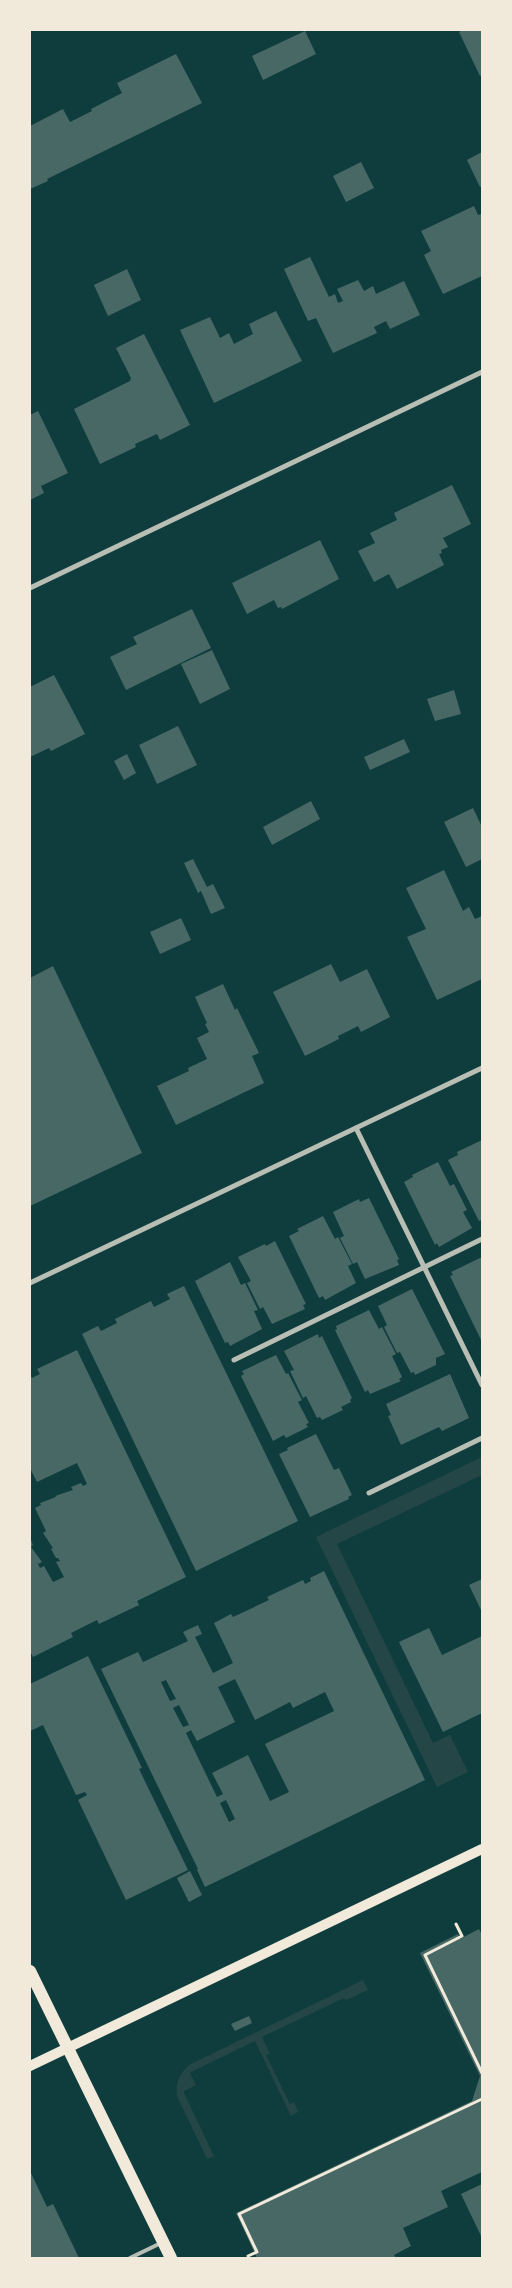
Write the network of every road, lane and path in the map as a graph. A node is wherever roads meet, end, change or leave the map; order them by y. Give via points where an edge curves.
1 (482, 372) edge
2 (30, 588) edge
3 (482, 1068) edge
4 (356, 1128) junction
5 (482, 1239) edge
6 (424, 1267) junction
7 (30, 1283) edge
8 (234, 1360) dead end
9 (482, 1385) edge
10 (482, 1438) edge
11 (369, 1493) dead end
12 (482, 1849) edge
13 (456, 1924) dead end
14 (30, 1971) edge
15 (68, 2048) junction
16 (30, 2066) edge
17 (482, 2073) edge
18 (482, 2099) edge
19 (163, 2242) junction
20 (248, 2256) dead end
21 (130, 2258) edge
22 (171, 2258) edge

1 - 2 street
3 - 4 street
4 - 6 street
4 - 7 street
5 - 6 street
6 - 8 street
6 - 9 street
10 - 11 street
12 - 15 main road
13 - 17 path via 462,1936 425,1955
14 - 15 main road
15 - 16 main road
15 - 19 main road
18 - 20 path via 239,2214 257,2252
19 - 21 lane
19 - 22 main road

